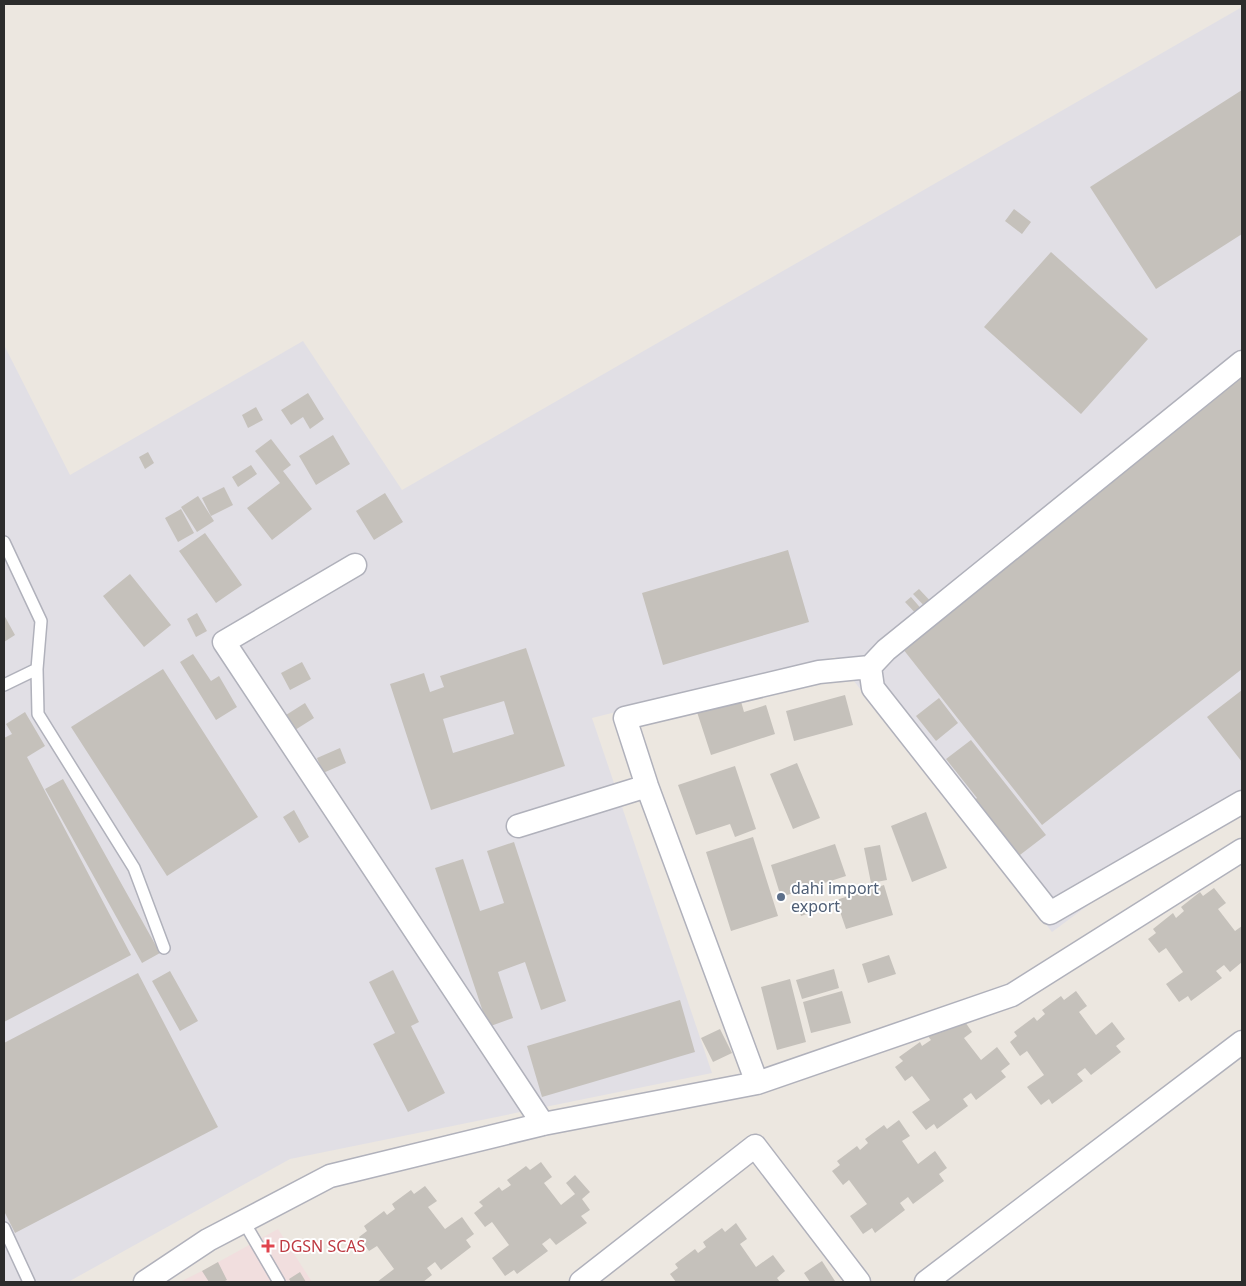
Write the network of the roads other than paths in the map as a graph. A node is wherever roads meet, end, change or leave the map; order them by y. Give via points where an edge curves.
1 (1242, 362) edge
2 (4, 542) edge
3 (355, 565) dead end
4 (870, 667) junction
5 (37, 669) junction
6 (4, 685) edge
7 (647, 786) junction
8 (1242, 802) edge
9 (518, 826) dead end
10 (1242, 850) edge
11 (164, 948) dead end
12 (1242, 1042) edge
13 (757, 1083) junction
14 (543, 1124) junction
15 (244, 1222) junction
16 (4, 1228) edge
17 (29, 1282) edge
18 (145, 1282) edge
19 (279, 1282) edge
20 (581, 1282) edge
21 (858, 1282) edge
22 (926, 1282) edge

1 - 4 street via 886,650
2 - 5 lane via 41,621
3 - 14 street via 224,642
4 - 7 street via 819,672 625,718
4 - 8 street via 873,688 1050,914
5 - 6 lane
5 - 11 lane via 38,714 134,868
7 - 9 street
7 - 13 street
10 - 13 street via 1012,995
12 - 22 street
13 - 14 street
14 - 15 street via 330,1176
15 - 18 street via 208,1240
15 - 19 lane
16 - 17 lane
20 - 21 street via 754,1146

